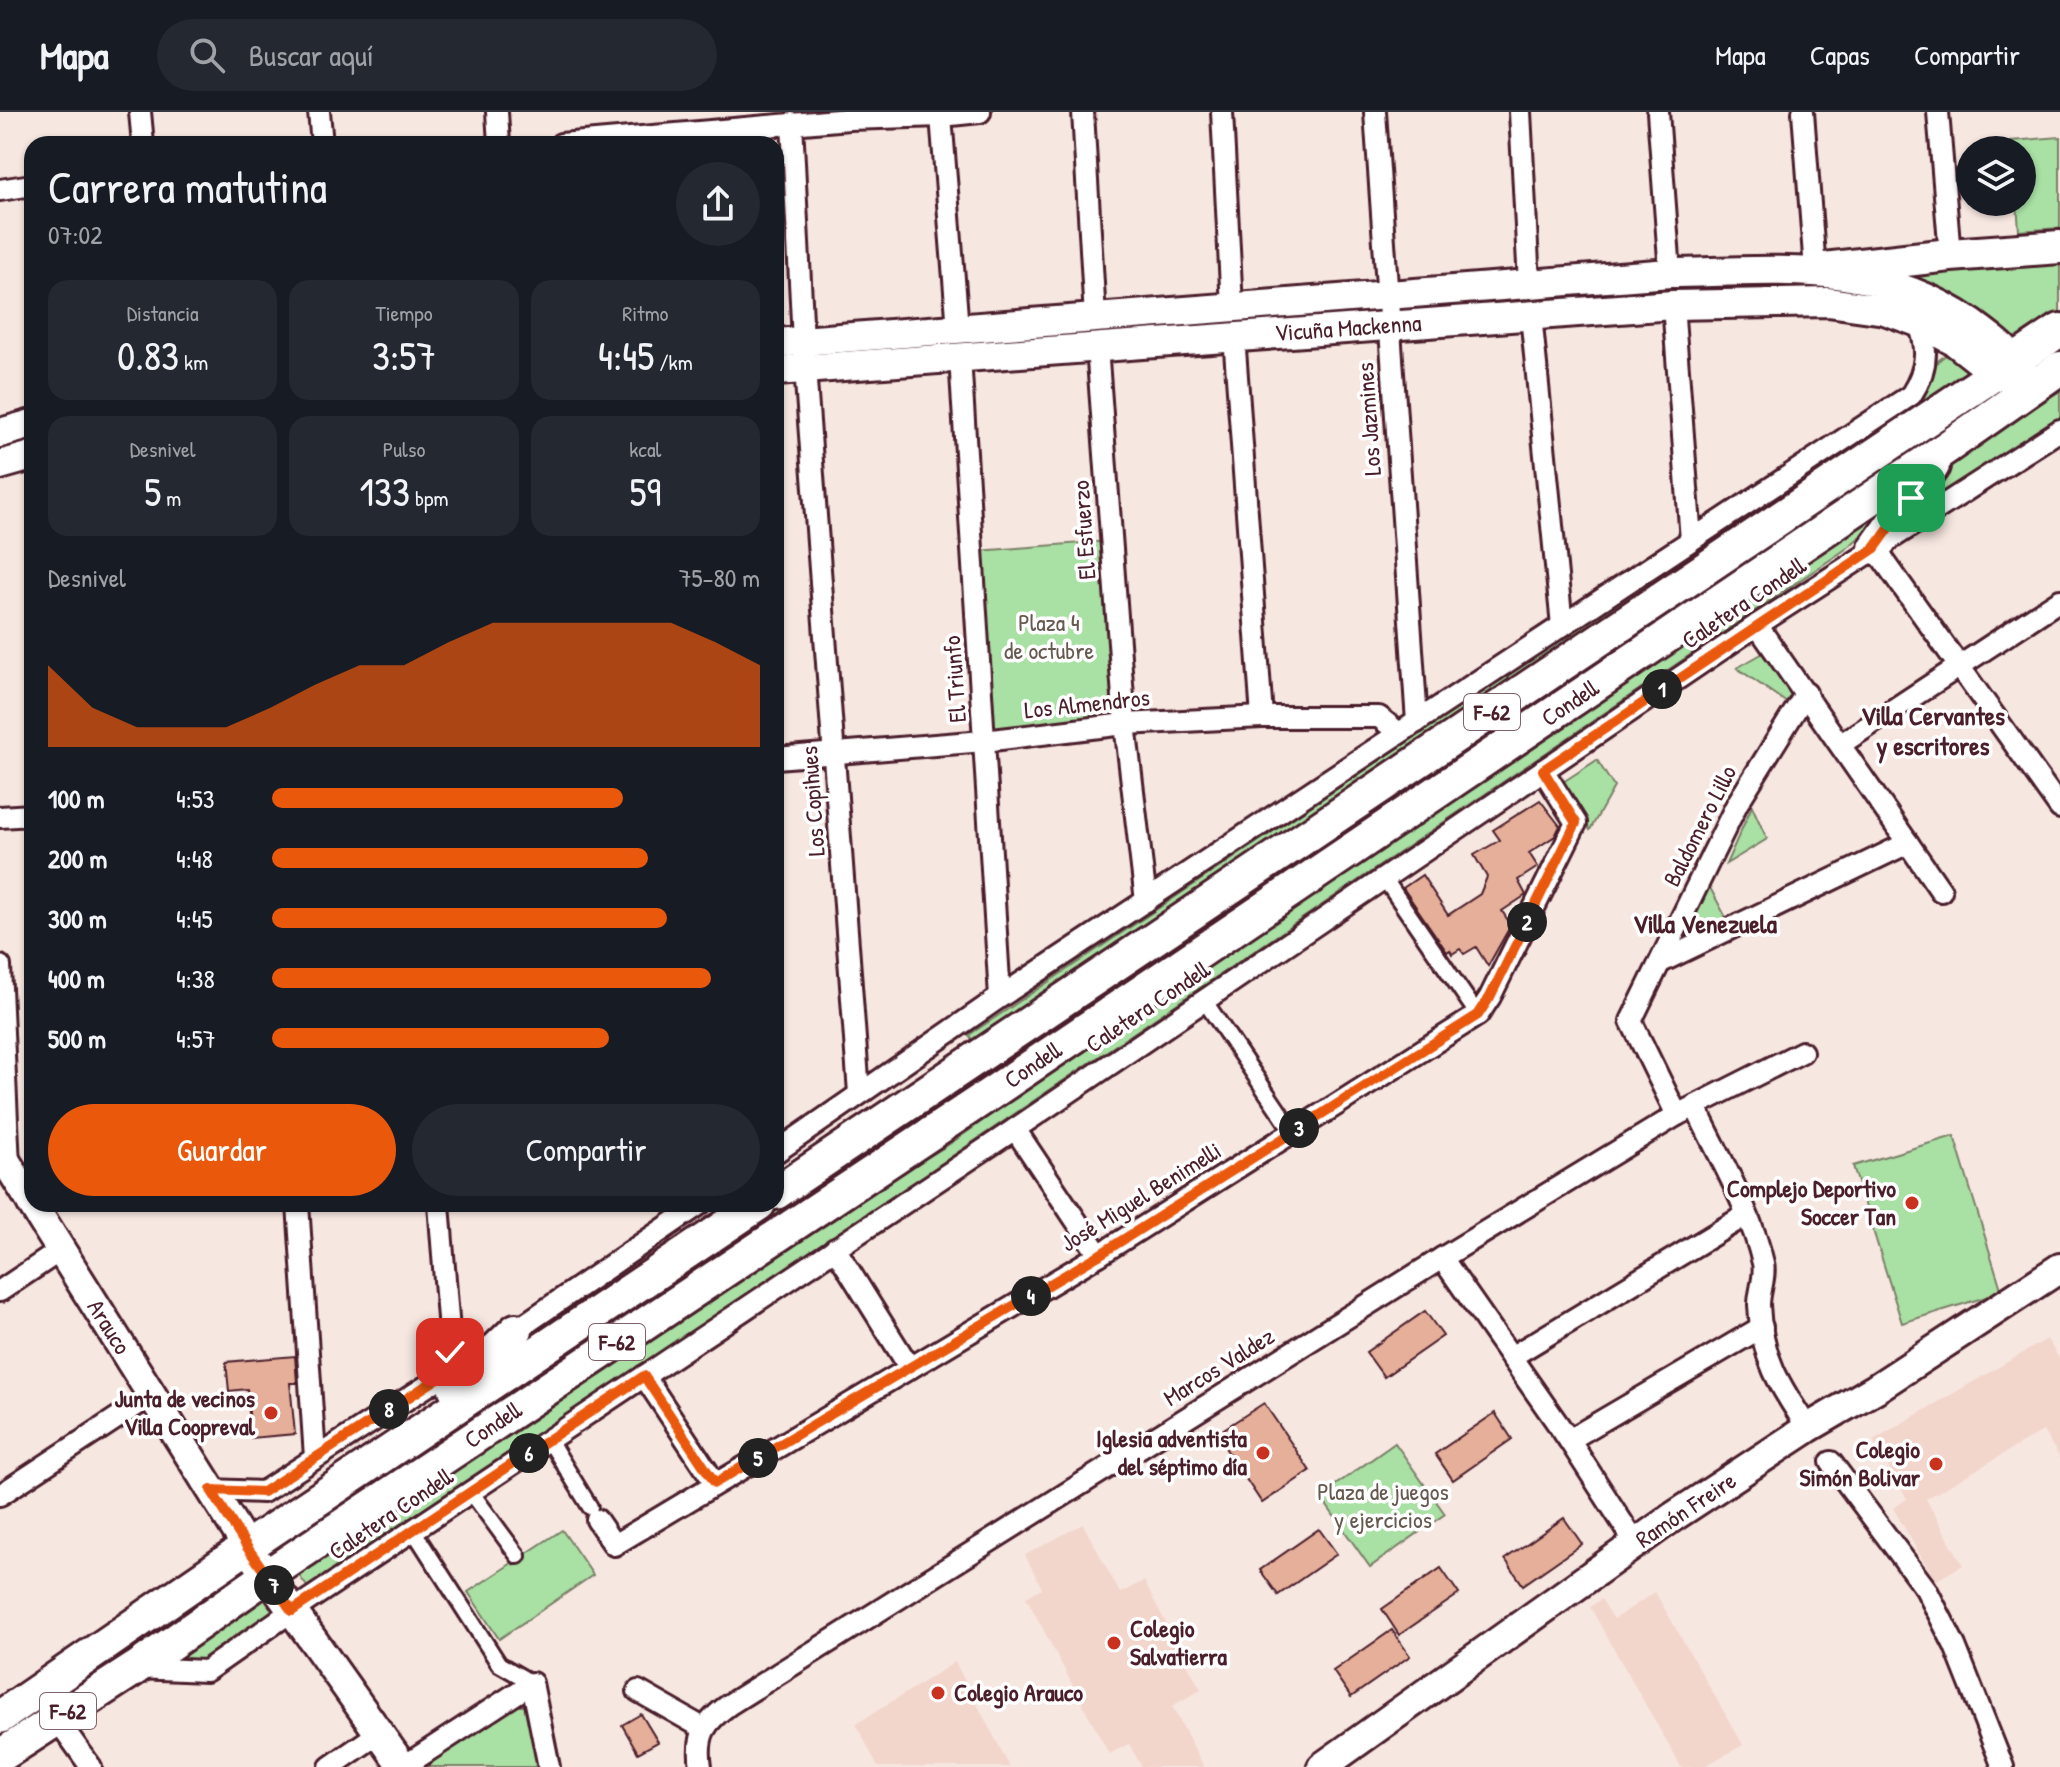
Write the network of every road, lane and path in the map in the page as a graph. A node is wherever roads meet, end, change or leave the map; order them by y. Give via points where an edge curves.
1 (140, 112) edge
2 (319, 112) edge
3 (497, 112) edge
4 (980, 112) edge
5 (1083, 112) edge
6 (1222, 112) edge
7 (1375, 112) edge
8 (1520, 112) edge
9 (1658, 112) edge
10 (1803, 112) edge
11 (1938, 112) edge
12 (848, 115) edge
13 (941, 116) junction
14 (677, 122) edge
15 (792, 123) junction
16 (142, 136) edge
17 (321, 136) edge
18 (498, 136) edge
19 (646, 136) edge
20 (24, 186) edge
21 (0, 190) edge
22 (2060, 247) edge
23 (1950, 255) junction
24 (1815, 270) junction
25 (1670, 273) junction
26 (1529, 284) junction
27 (1896, 284) junction
28 (1386, 295) junction
29 (1673, 305) junction
30 (1232, 307) junction
31 (1531, 315) junction
32 (1095, 318) junction
33 (1918, 322) junction
34 (1388, 325) junction
35 (958, 329) junction
36 (2060, 330) edge
37 (1234, 336) junction
38 (1097, 347) junction
39 (795, 351) edge
40 (960, 357) junction
41 (2060, 368) edge
42 (2014, 373) junction
43 (24, 426) edge
44 (2060, 430) edge
45 (0, 433) edge
46 (1946, 448) junction
47 (24, 458) edge
48 (0, 465) edge
49 (1691, 540) junction
50 (1875, 548) junction
51 (2060, 600) edge
52 (1757, 625) junction
53 (1562, 626) junction
54 (1958, 668) junction
55 (1806, 693) junction
56 (1262, 717) junction
57 (1125, 724) junction
58 (1408, 727) junction
59 (984, 741) junction
60 (1841, 744) junction
61 (836, 753) junction
62 (784, 757) edge
63 (1543, 770) junction
64 (2060, 808) edge
65 (24, 816) edge
66 (0, 817) edge
67 (1908, 843) junction
68 (1384, 878) junction
69 (1941, 891) dead end
70 (1146, 901) junction
71 (1661, 962) junction
72 (0, 966) edge
73 (1000, 997) junction
74 (1204, 1000) junction
75 (1478, 1015) junction
76 (1802, 1052) dead end
77 (859, 1093) junction
78 (1686, 1111) junction
79 (1015, 1129) junction
80 (1293, 1132) junction
81 (784, 1137) edge
82 (798, 1137) junction
83 (784, 1147) edge
84 (21, 1182) edge
85 (784, 1188) edge
86 (39, 1212) edge
87 (299, 1212) edge
88 (440, 1212) edge
89 (688, 1212) edge
90 (747, 1212) edge
91 (1746, 1215) junction
92 (835, 1248) junction
93 (61, 1250) junction
94 (1099, 1255) junction
95 (1442, 1258) junction
96 (2060, 1268) edge
97 (0, 1291) edge
98 (1762, 1327) junction
99 (516, 1330) junction
100 (1511, 1357) junction
101 (910, 1368) junction
102 (452, 1369) junction
103 (644, 1376) junction
104 (152, 1395) junction
105 (1808, 1428) junction
106 (549, 1440) junction
107 (1569, 1440) junction
108 (395, 1448) junction
109 (315, 1457) junction
110 (1831, 1462) dead end
111 (715, 1483) junction
112 (211, 1490) junction
113 (471, 1492) junction
114 (0, 1495) edge
115 (594, 1514) joint
116 (413, 1530) junction
117 (1636, 1544) junction
118 (247, 1547) junction
119 (518, 1556) dead end
120 (268, 1576) junction
121 (292, 1611) junction
122 (136, 1668) junction
123 (532, 1683) junction
124 (638, 1691) dead end
125 (0, 1717) edge
126 (56, 1718) junction
127 (703, 1728) junction
128 (379, 1733) junction
129 (0, 1756) edge
130 (700, 1764) edge
131 (91, 1767) edge
132 (330, 1767) edge
133 (403, 1767) edge
134 (549, 1767) edge
135 (1322, 1767) edge
136 (2003, 1767) edge

1 - 16 street
2 - 17 street
3 - 18 street
4 - 13 street
5 - 32 street
6 - 30 street
7 - 28 street, Los Jazmines
8 - 26 street
9 - 25 street
10 - 24 street
11 - 23 street
12 - 13 street
12 - 15 street
13 - 35 street
14 - 15 street
14 - 19 street
15 - 39 street, Los Copihues
20 - 21 street
22 - 23 main road
23 - 24 main road
24 - 25 main road, Vicuña Mackenna
24 - 27 main road, Vicuña Mackenna
25 - 26 main road, Vicuña Mackenna
26 - 28 main road, Vicuña Mackenna
27 - 33 street
27 - 42 main road, Vicuña Mackenna via 1946,306
28 - 30 main road, Vicuña Mackenna
28 - 34 street, Los Jazmines
29 - 31 main road, Vicuña Mackenna
29 - 33 main road, Vicuña Mackenna via 1828,302 1885,310
29 - 49 street
30 - 32 main road, Vicuña Mackenna
31 - 34 main road, Vicuña Mackenna
31 - 53 street
32 - 35 main road, Vicuña Mackenna
33 - 42 main road, Vicuña Mackenna
33 - 49 street via 1925,366 1911,395
34 - 37 main road, Vicuña Mackenna
34 - 58 street, Los Jazmines
35 - 39 main road, Vicuña Mackenna
36 - 42 main road, Condell / F-62
37 - 38 main road, Vicuña Mackenna
37 - 56 street
38 - 40 main road, Vicuña Mackenna
38 - 57 street, El Esfuerzo
39 - 40 main road, Vicuña Mackenna
39 - 61 street, Los Copihues
40 - 59 street, El Triunfo
41 - 42 main road, Condell / F-62
42 - 46 main road, Condell / F-62
42 - 85 main road, Condell / F-62
43 - 45 main road
44 - 50 street, Caletera Condell
46 - 50 main road
46 - 120 main road, Condell / F-62
47 - 48 main road
49 - 53 street
50 - 52 street, Caletera Condell
50 - 54 street
51 - 54 street
52 - 55 street
52 - 63 street, Caletera Condell
53 - 58 street
54 - 60 street
54 - 64 street
55 - 60 street
55 - 71 street, Baldomero Lillo via 1737,804
56 - 57 street, Los Almendros
56 - 58 street, Los Almendros via 1379,717
57 - 59 street, Los Almendros
57 - 70 street, El Esfuerzo
58 - 70 street
59 - 61 street, Los Almendros
59 - 73 street, El Triunfo
60 - 67 street
61 - 62 street, Los Almendros
61 - 77 street, Los Copihues
63 - 68 street, Caletera Condell
63 - 75 street, José Miguel Benimelli via 1576,823
65 - 66 street
67 - 69 street
67 - 71 street
68 - 74 street, Caletera Condell
68 - 75 street
70 - 73 street
71 - 78 street, Baldomero Lillo via 1631,1021
72 - 84 street
73 - 77 street
74 - 79 street, Caletera Condell
74 - 80 street
75 - 80 street, José Miguel Benimelli
76 - 78 street, Marcos Valdez
77 - 82 street
78 - 91 street
78 - 95 street, Marcos Valdez
79 - 92 street, Caletera Condell
79 - 94 street
80 - 94 street, José Miguel Benimelli
81 - 82 street
82 - 83 street
86 - 93 main road, Arauco
87 - 109 street
88 - 102 street
89 - 99 street
90 - 108 main road, Condell / F-62
91 - 98 street via 1764,1266
91 - 100 street
92 - 101 street
92 - 103 street, Caletera Condell
93 - 97 street
93 - 104 main road, Arauco
94 - 101 street, José Miguel Benimelli
95 - 100 street
95 - 127 street, Marcos Valdez via 730,1704
96 - 105 main road, Ramón Freire
98 - 105 street via 1778,1384
98 - 107 street
99 - 102 street
99 - 108 main road
100 - 107 street
101 - 111 street, José Miguel Benimelli
102 - 109 street
103 - 106 street, Caletera Condell
103 - 111 street
104 - 112 main road, Arauco
104 - 114 street
105 - 117 main road, Ramón Freire
106 - 113 street, Caletera Condell
106 - 115 street
107 - 117 street
108 - 118 main road, Condell / F-62
109 - 112 street via 263,1492
110 - 136 street via 1926,1589
111 - 115 street, José Miguel Benimelli via 614,1545
112 - 118 main road, Arauco
113 - 116 street, Caletera Condell
113 - 119 street
116 - 121 street, Caletera Condell
116 - 123 street via 499,1664
117 - 135 main road, Ramón Freire
118 - 120 main road, Arauco
118 - 125 main road, Condell / F-62
120 - 121 main road, Arauco
120 - 122 main road, Condell / F-62
121 - 122 street, Caletera Condell via 206,1671
121 - 128 main road, Arauco
122 - 126 main road, Condell / F-62
123 - 133 street
123 - 134 street
124 - 127 street
126 - 129 main road, Condell / F-62
126 - 131 street
127 - 130 street
128 - 132 street
128 - 133 main road, Arauco

